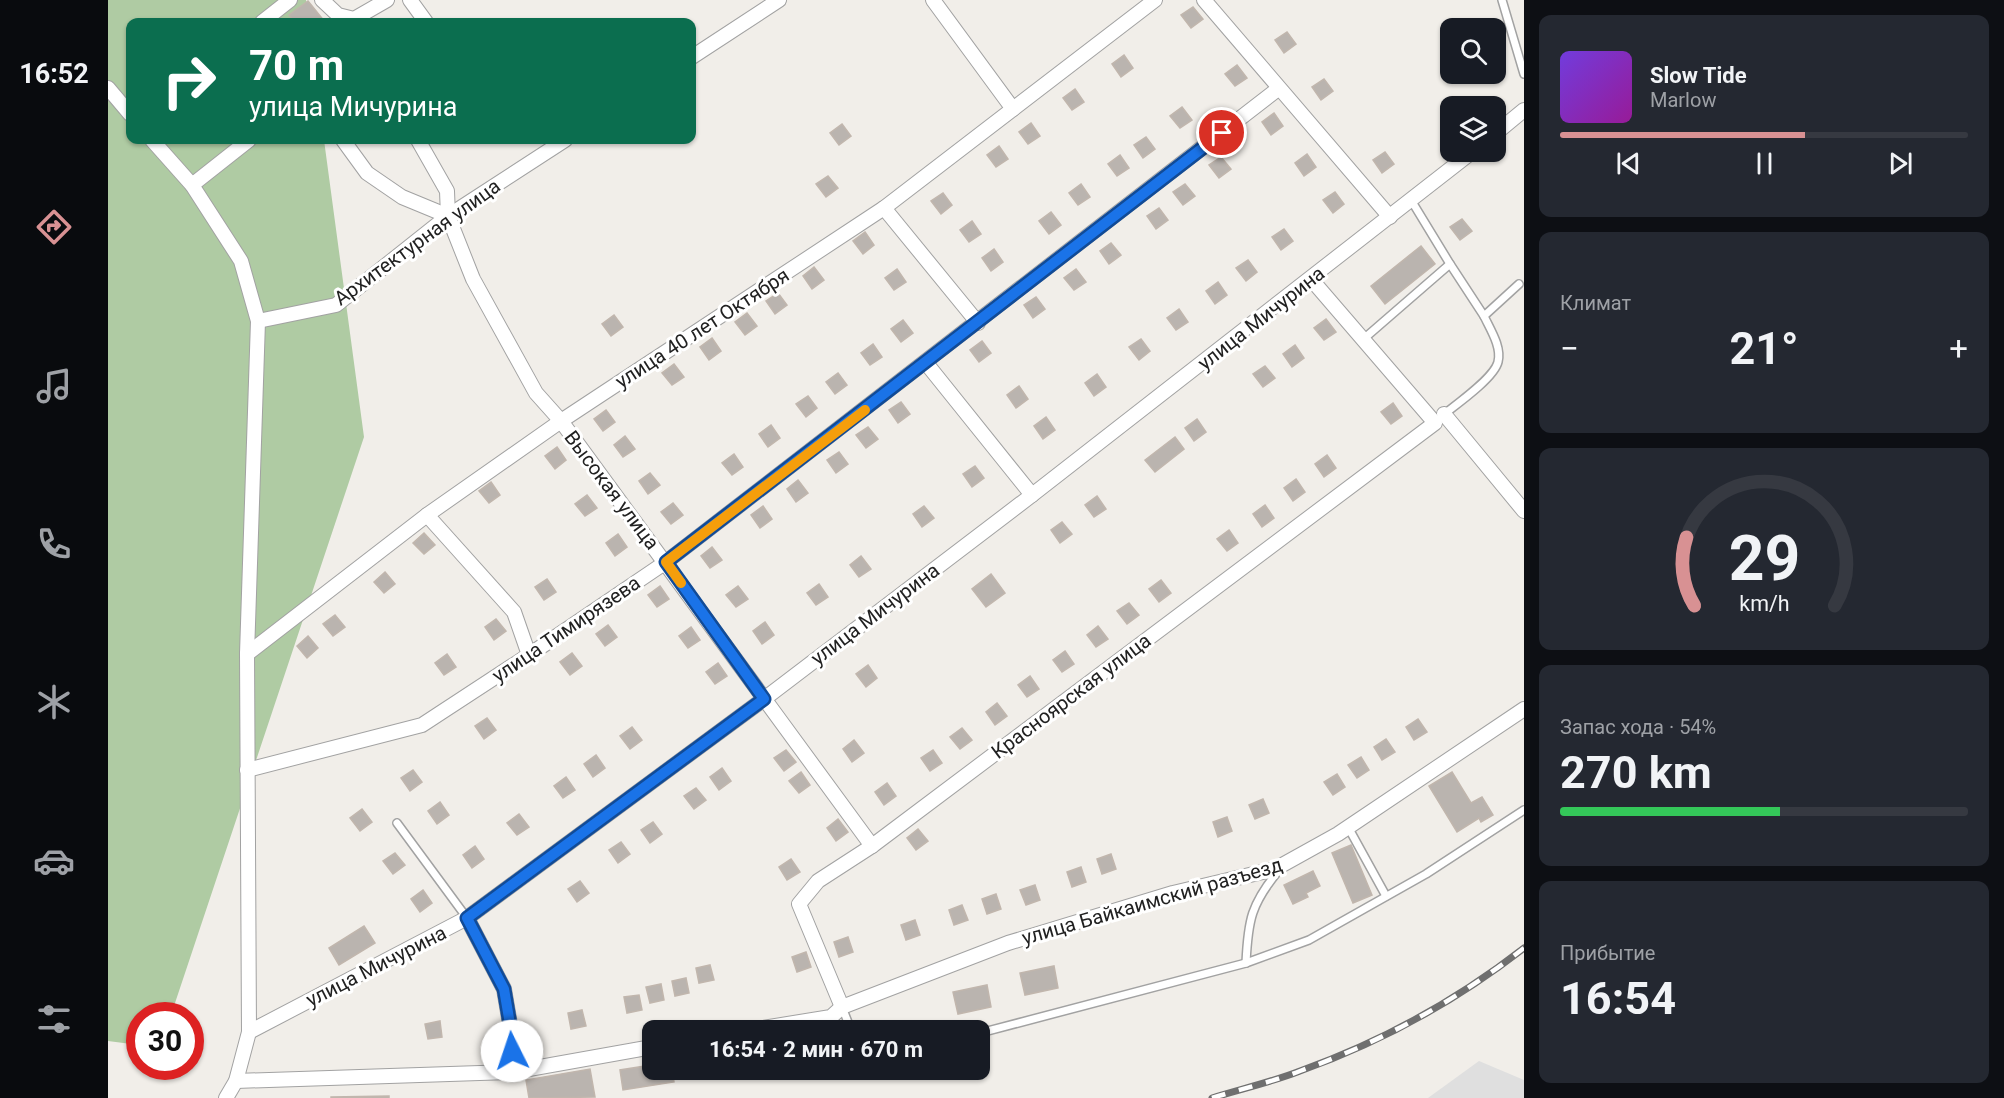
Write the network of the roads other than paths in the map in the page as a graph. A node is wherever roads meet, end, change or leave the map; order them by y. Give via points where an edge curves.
1 (290, 0) edge
2 (322, 0) edge
3 (387, 0) edge
4 (410, 0) edge
5 (779, 0) edge
6 (933, 0) edge
7 (1155, 0) edge
8 (1203, 0) edge
9 (1502, 0) edge
10 (267, 18) edge
11 (350, 18) edge
12 (356, 18) edge
13 (423, 18) edge
14 (696, 54) edge
15 (1524, 74) edge
16 (108, 88) edge
17 (1278, 89) junction
18 (126, 109) edge
19 (1013, 109) junction
20 (1524, 110) edge
21 (1506, 125) edge
22 (156, 144) edge
23 (244, 144) edge
24 (346, 144) edge
25 (420, 144) edge
26 (559, 144) edge
27 (1459, 162) edge
28 (192, 185) junction
29 (1411, 200) junction
30 (884, 208) junction
31 (448, 216) junction
32 (1390, 217) junction
33 (1450, 264) junction
34 (1311, 279) junction
35 (1519, 284) dead end
36 (1484, 316) junction
37 (258, 321) junction
38 (978, 323) junction
39 (1368, 336) dead end
40 (926, 363) junction
41 (1440, 419) junction
42 (561, 421) junction
43 (1032, 495) junction
44 (1524, 511) edge
45 (427, 515) junction
46 (666, 562) junction
47 (248, 654) junction
48 (529, 655) junction
49 (764, 699) junction
50 (1524, 709) edge
51 (248, 770) junction
52 (1524, 810) edge
53 (397, 823) dead end
54 (1348, 827) junction
55 (872, 846) junction
56 (1285, 864) junction
57 (1386, 896) junction
58 (467, 918) junction
59 (1246, 963) junction
60 (842, 1007) junction
61 (812, 1020) edge
62 (847, 1020) edge
63 (990, 1030) edge
64 (249, 1032) junction
65 (642, 1049) edge
66 (512, 1071) junction
67 (236, 1081) junction
68 (226, 1098) edge

1 - 10 street
2 - 11 street via 338,15
3 - 12 street
4 - 13 street
5 - 14 street
6 - 19 street
7 - 19 street, улица 40 лет Октября
8 - 17 street
9 - 15 lane
16 - 18 street
17 - 32 street
17 - 38 street, улица Тимирязева
19 - 30 street, улица 40 лет Октября
20 - 21 street
22 - 28 street
23 - 28 street
24 - 31 street via 367,173 402,197
25 - 31 street, Высокая улица via 447,191
26 - 31 street, Архитектурная улица
27 - 29 street, улица Мичурина
28 - 37 street via 240,261
29 - 32 street, улица Мичурина
29 - 33 lane
30 - 38 street
30 - 42 street, улица 40 лет Октября
31 - 37 street, Архитектурная улица via 336,305
31 - 42 street, Высокая улица via 473,279 536,393
32 - 34 street, улица Мичурина
33 - 36 lane
33 - 39 lane
34 - 41 street
34 - 43 street, улица Мичурина
35 - 36 lane
36 - 41 lane via 1496,342 1499,361 1491,374
37 - 47 street
38 - 40 street, улица Тимирязева
40 - 43 street
40 - 46 street, улица Тимирязева
41 - 44 street
41 - 55 street, Красноярская улица
42 - 45 street, улица 40 лет Октября
42 - 46 street, Высокая улица
43 - 49 street, улица Мичурина
45 - 47 street, улица 40 лет Октября
45 - 48 street via 514,612
46 - 48 street, улица Тимирязева
46 - 49 street, Высокая улица
47 - 51 street
48 - 51 street, улица Тимирязева via 423,725
49 - 55 street, Высокая улица
49 - 58 street, улица Мичурина
50 - 54 street, улица Байкаимский разъезд
51 - 64 street
52 - 57 lane
53 - 58 lane
54 - 56 street, улица Байкаимский разъезд
54 - 57 lane
55 - 60 street, Красноярская улица via 818,881 799,904
56 - 59 lane via 1253,907 1247,927
56 - 60 street, улица Байкаимский разъезд via 1008,943
57 - 59 lane via 1309,940
58 - 64 street, улица Мичурина
58 - 66 street via 504,989
59 - 63 lane
60 - 61 street, улица Байкаимский разъезд via 831,1017
60 - 62 lane
64 - 67 street
65 - 66 street
66 - 67 street
67 - 68 street

